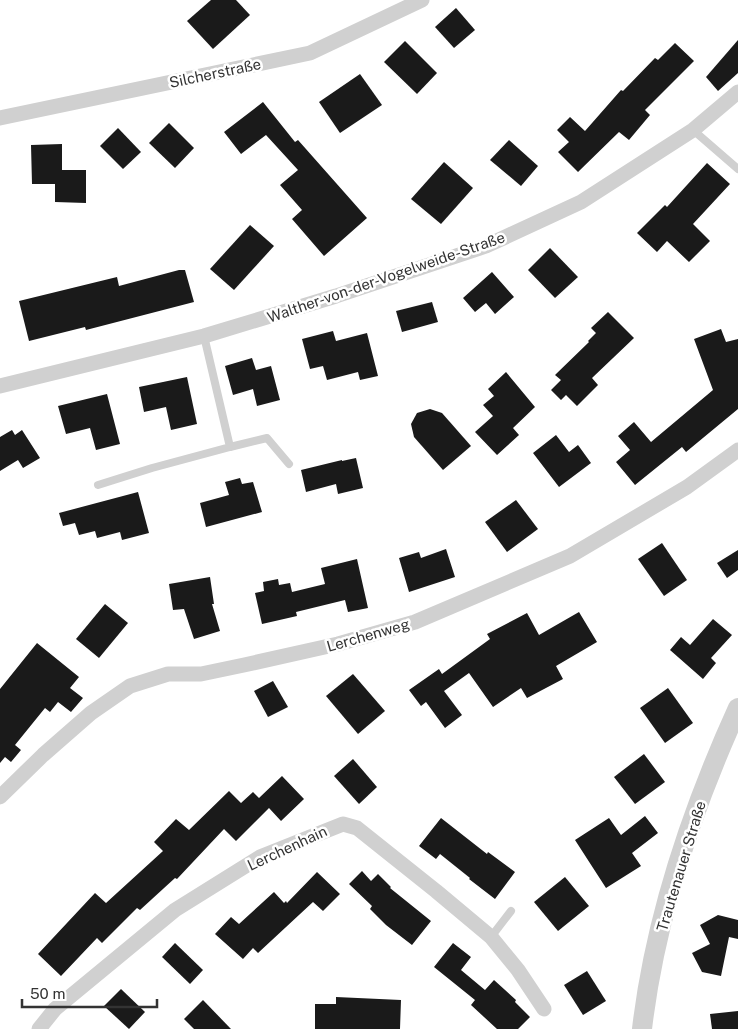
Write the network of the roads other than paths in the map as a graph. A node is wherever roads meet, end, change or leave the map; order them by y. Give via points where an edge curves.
1 (422, 0) edge
2 (738, 92) edge
3 (0, 118) edge
4 (693, 130) junction
5 (738, 169) edge
6 (204, 336) junction
7 (0, 386) edge
8 (230, 447) junction
9 (738, 450) edge
10 (289, 464) dead end
11 (98, 485) dead end
12 (738, 708) edge
13 (0, 797) edge
14 (510, 911) dead end
15 (491, 937) junction
16 (544, 1009) dead end
17 (39, 1029) edge
18 (642, 1029) edge

1 - 3 street, Silcherstraße via 310,53
2 - 4 street, Walther-von-der-Vogelweide-Straße
4 - 5 lane
4 - 6 street, Walther-von-der-Vogelweide-Straße via 581,202 486,246
6 - 7 street, Walther-von-der-Vogelweide-Straße
6 - 8 lane
8 - 10 lane via 267,438
8 - 11 lane
9 - 13 street, Lerchenweg via 687,487 570,556 415,622 338,644 200,674 168,674 130,686 91,713
12 - 18 street, Trautenauer Straße via 715,759 685,844 660,932
14 - 15 lane
15 - 16 street, Lerchenhain
15 - 17 street, Lerchenhain via 356,828 343,824 260,857 175,910 55,1009

